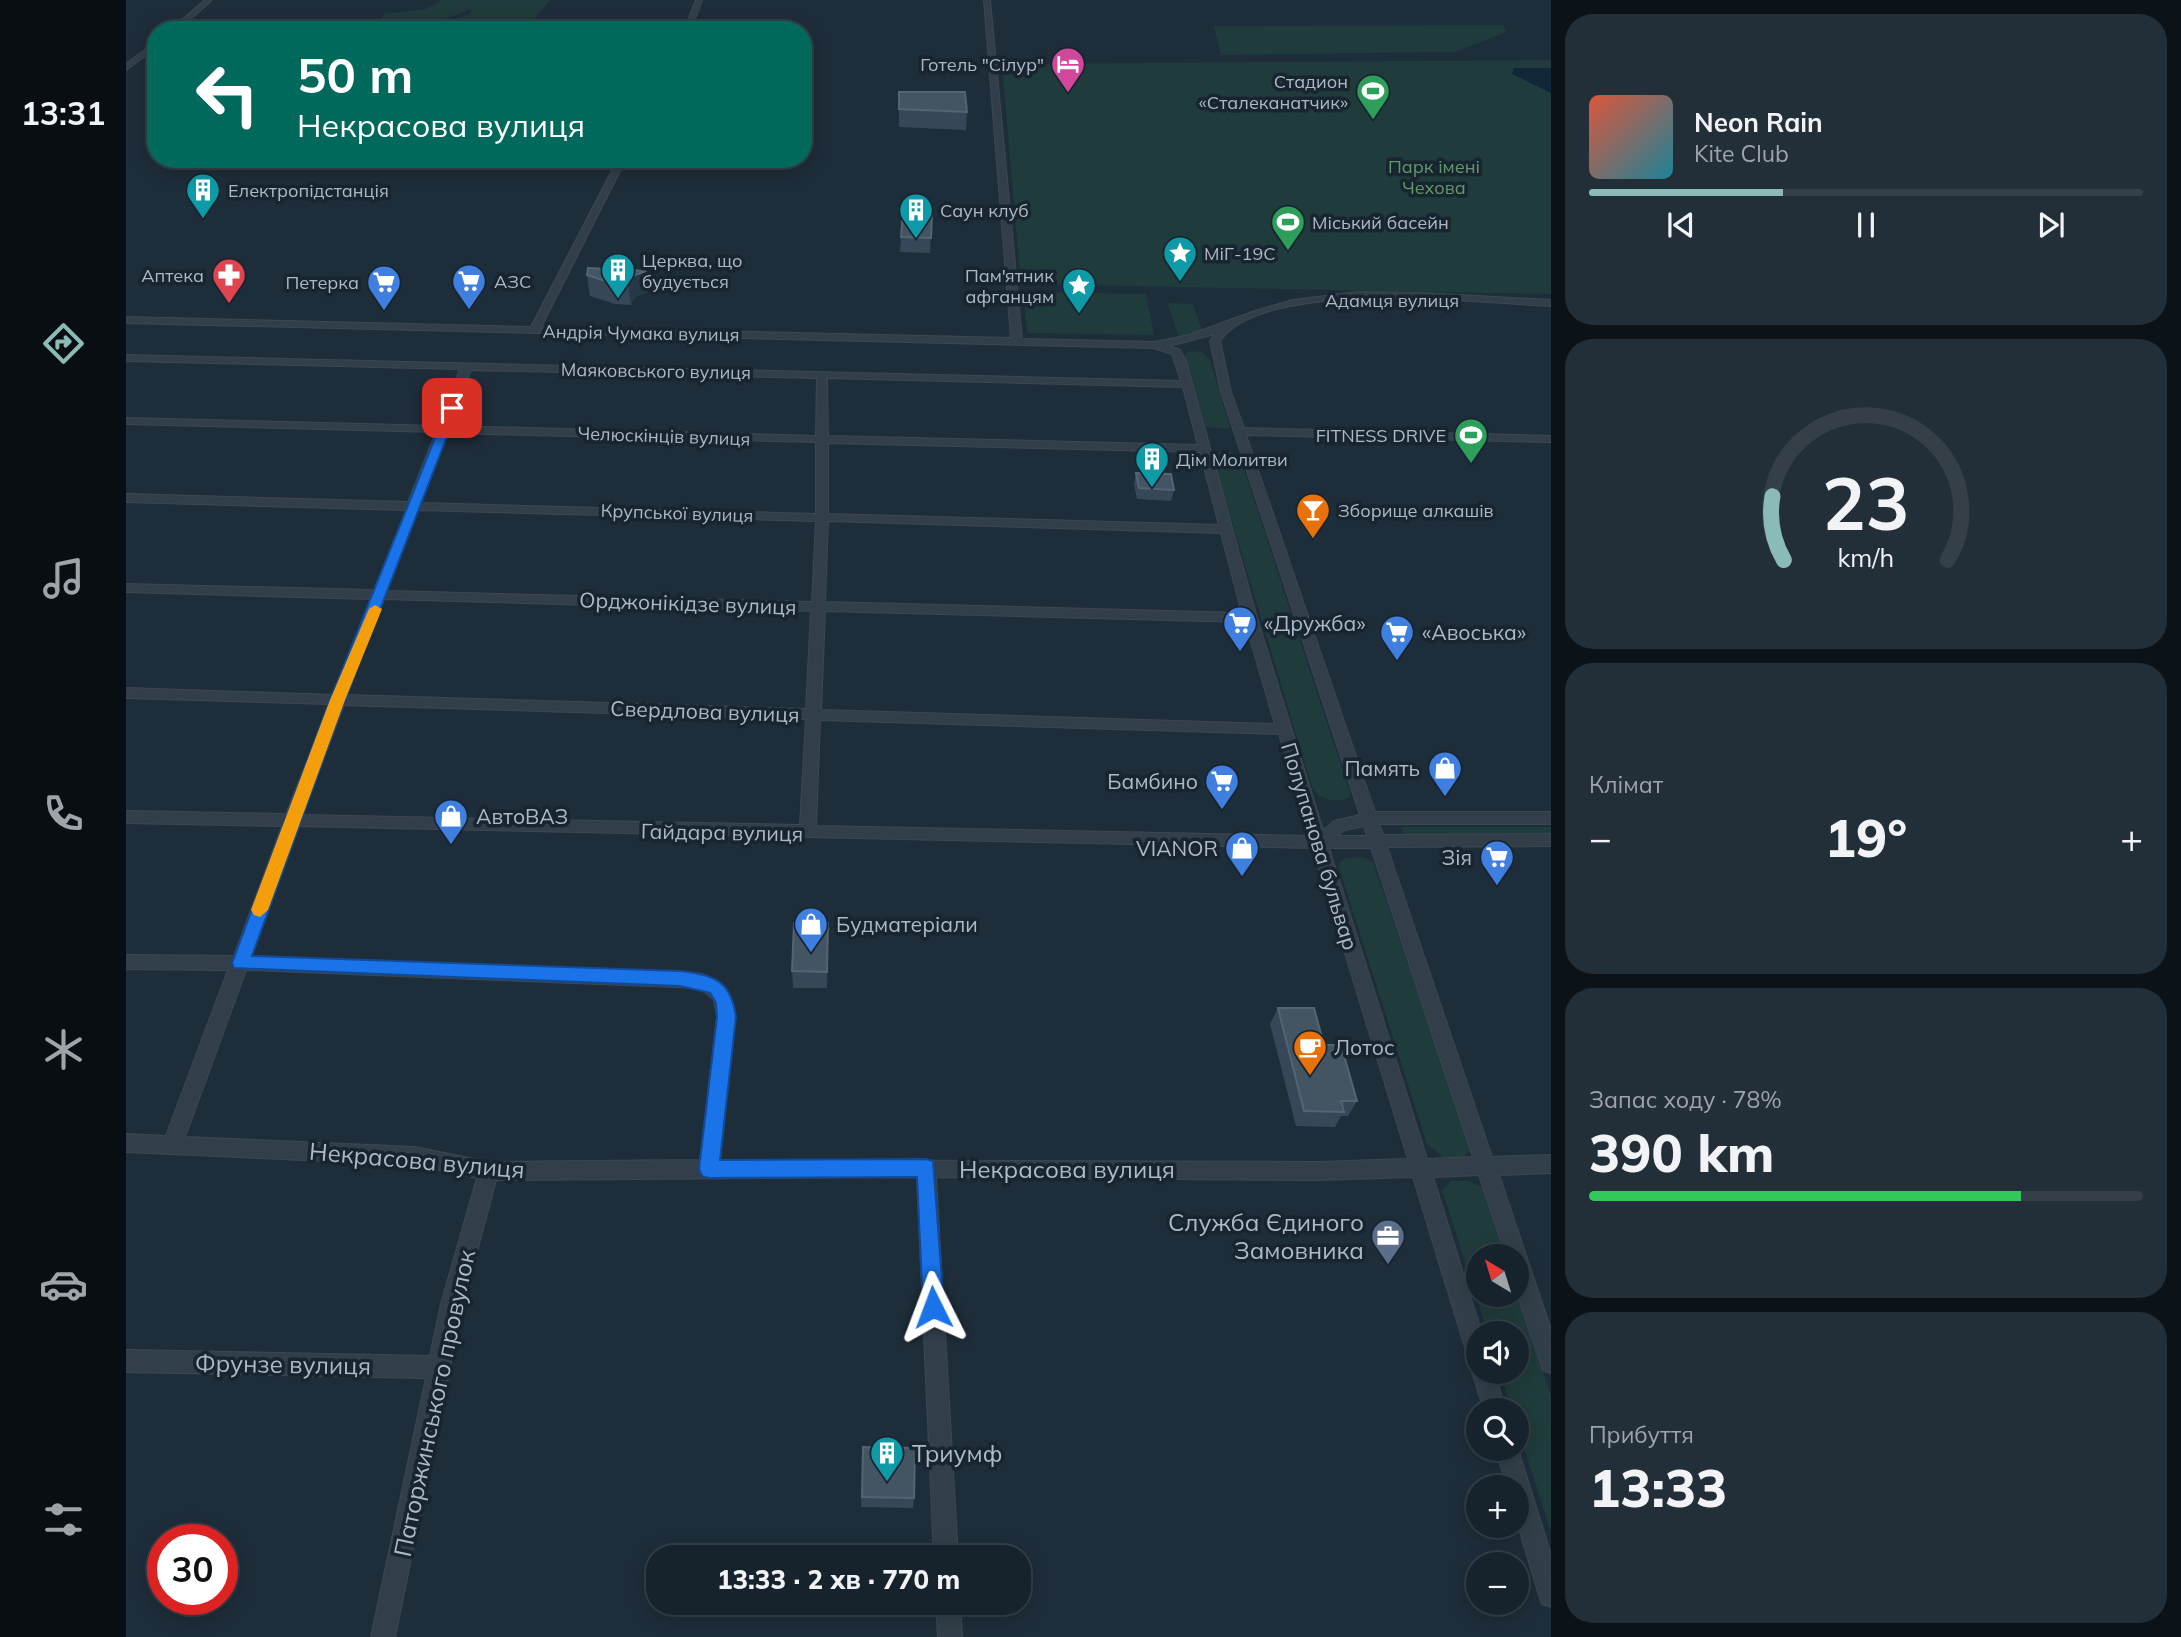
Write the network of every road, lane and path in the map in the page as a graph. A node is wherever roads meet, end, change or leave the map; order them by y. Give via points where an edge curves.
1 (209, 0) edge
2 (699, 0) edge
3 (987, 0) edge
4 (184, 21) edge
5 (691, 21) edge
6 (147, 51) edge
7 (126, 68) edge
8 (617, 168) edge
9 (1551, 303) edge
10 (126, 320) edge
11 (1224, 328) junction
12 (534, 330) junction
13 (1017, 342) junction
14 (1178, 343) junction
15 (1155, 345) junction
16 (1216, 356) junction
17 (126, 358) edge
18 (467, 366) junction
19 (822, 375) junction
20 (1187, 384) junction
21 (126, 421) edge
22 (445, 430) junction
23 (1239, 431) junction
24 (1551, 439) edge
25 (824, 440) junction
26 (1202, 449) junction
27 (126, 498) edge
28 (415, 506) junction
29 (822, 518) junction
30 (1228, 528) junction
31 (126, 588) edge
32 (381, 595) junction
33 (819, 607) junction
34 (1250, 618) junction
35 (126, 693) edge
36 (337, 700) junction
37 (812, 714) junction
38 (1284, 729) junction
39 (126, 817) edge
40 (1371, 818) junction
41 (1551, 818) edge
42 (291, 823) junction
43 (808, 833) junction
44 (1551, 840) edge
45 (1379, 841) junction
46 (1319, 842) junction
47 (126, 962) edge
48 (241, 963) junction
49 (126, 1143) edge
50 (173, 1144) junction
51 (1551, 1164) edge
52 (1485, 1166) junction
53 (926, 1168) junction
54 (1421, 1168) junction
55 (709, 1169) junction
56 (488, 1171) junction
57 (1511, 1244) edge
58 (1530, 1300) edge
59 (1468, 1321) edge
60 (126, 1361) edge
61 (1551, 1362) edge
62 (439, 1367) junction
63 (1511, 1461) edge
64 (945, 1545) edge
65 (1551, 1595) edge
66 (949, 1615) edge
67 (383, 1637) edge
68 (950, 1637) edge

1 - 4 street
2 - 5 street
3 - 13 street
6 - 7 street
8 - 12 street
9 - 11 street, Адамця вулиця via 1327,299 1291,303
10 - 12 street, Андрія Чумака вулиця
11 - 14 street, Адамця вулиця
11 - 16 street via 1215,341
12 - 13 street, Андрія Чумака вулиця
13 - 15 street, Андрія Чумака вулиця
14 - 15 street, Адамця вулиця
14 - 16 street via 1209,349
15 - 20 street, Полупанова бульвар via 1176,352
16 - 23 street
17 - 18 street, Маяковського вулиця
18 - 19 street, Маяковського вулиця
18 - 22 street
19 - 20 street, Маяковського вулиця
19 - 25 street
20 - 26 street, Полупанова бульвар
21 - 22 street, Челюскінців вулиця
22 - 25 street, Челюскінців вулиця
22 - 28 street
23 - 24 street
23 - 40 street
25 - 26 street, Челюскінців вулиця
25 - 29 street
26 - 30 street, Полупанова бульвар
27 - 28 street, Крупської вулиця
28 - 29 street, Крупської вулиця
28 - 32 street
29 - 30 street, Крупської вулиця
29 - 33 street
30 - 34 street, Полупанова бульвар
31 - 32 street, Орджонікідзе вулиця
32 - 33 street, Орджонікідзе вулиця
32 - 36 street
33 - 34 street, Орджонікідзе вулиця
33 - 37 street
34 - 38 street, Полупанова бульвар
35 - 36 street, Свердлова вулиця
36 - 37 street, Свердлова вулиця
36 - 42 street
37 - 38 street, Свердлова вулиця
37 - 43 street
38 - 46 street, Полупанова бульвар
39 - 42 street, Гайдара вулиця
40 - 41 street
40 - 45 street
40 - 46 street via 1340,825
42 - 43 street, Гайдара вулиця
42 - 48 street
43 - 46 street, Гайдара вулиця
44 - 45 street, Гайдара вулиця
45 - 46 street, Гайдара вулиця
45 - 52 street
46 - 54 street, Полупанова бульвар
47 - 48 street
48 - 50 street
48 - 55 street via 702,981 716,988 725,1002 726,1017
49 - 50 street, Некрасова вулиця
50 - 56 street, Некрасова вулиця via 415,1156
51 - 52 street, Некрасова вулиця
52 - 54 street, Некрасова вулиця
52 - 57 street
53 - 54 street, Некрасова вулиця
53 - 55 street, Некрасова вулиця
53 - 64 street
54 - 59 street, Полупанова бульвар
55 - 56 street, Некрасова вулиця
56 - 62 street, Паторжинського провулок
58 - 61 street
60 - 62 street, Фрунзе вулиця
62 - 67 street, Паторжинського провулок
63 - 65 street
66 - 68 street

